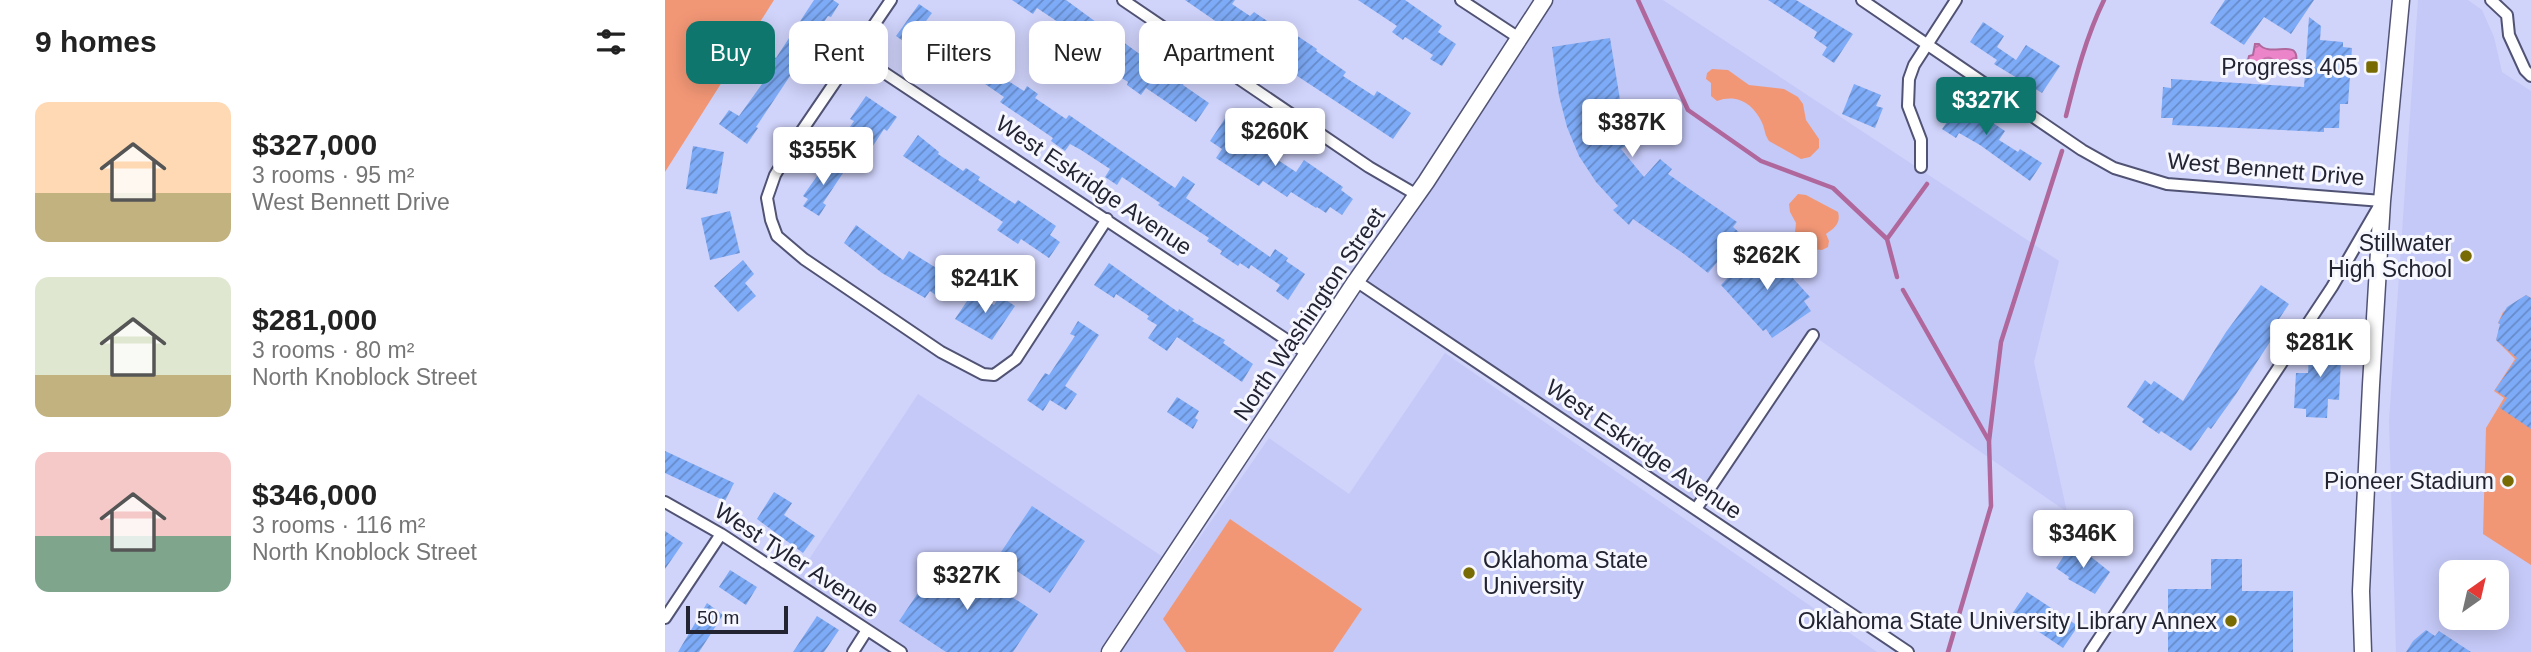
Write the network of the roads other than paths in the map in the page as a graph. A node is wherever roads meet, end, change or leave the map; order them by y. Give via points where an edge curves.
1 (891, 0) edge
2 (1123, 0) edge
3 (1461, 0) edge
4 (1544, 0) edge
5 (1862, 0) edge
6 (1956, 0) edge
7 (2401, 0) edge
8 (2491, 0) edge
9 (877, 21) edge
10 (1519, 38) junction
11 (1928, 43) junction
12 (888, 75) edge
13 (2531, 76) edge
14 (835, 84) edge
15 (1921, 167) dead end
16 (1417, 195) junction
17 (2382, 201) junction
18 (1107, 219) junction
19 (1356, 281) junction
20 (1813, 335) dead end
21 (1308, 354) junction
22 (667, 504) edge
23 (1696, 509) junction
24 (721, 534) junction
25 (665, 618) edge
26 (867, 630) junction
27 (853, 652) edge
28 (901, 652) edge
29 (1110, 652) edge
30 (1908, 652) edge
31 (2089, 652) edge
32 (2363, 652) edge

1 - 9 street
2 - 16 street
3 - 10 street
4 - 10 main road, North Washington Street
5 - 11 street, West Bennett Drive
6 - 11 street
7 - 17 main road
8 - 13 street via 2507,15 2509,35
10 - 16 main road, North Washington Street
11 - 15 street via 1913,65 1907,94 1920,140
11 - 17 street, West Bennett Drive via 2114,168 2167,184
12 - 18 street, West Eskridge Avenue
14 - 18 street via 775,175 767,198 777,236 941,352 983,374 994,375 1016,359
16 - 19 main road, North Washington Street
17 - 31 street via 2332,287
17 - 32 main road via 2361,591
18 - 21 street, West Eskridge Avenue
19 - 21 main road, North Washington Street
19 - 23 street, West Eskridge Avenue
20 - 23 street
21 - 29 main road, North Washington Street
22 - 24 street, West Tyler Avenue
23 - 30 street, West Eskridge Avenue
24 - 25 street
24 - 26 street, West Tyler Avenue
26 - 27 street
26 - 28 street, West Tyler Avenue

